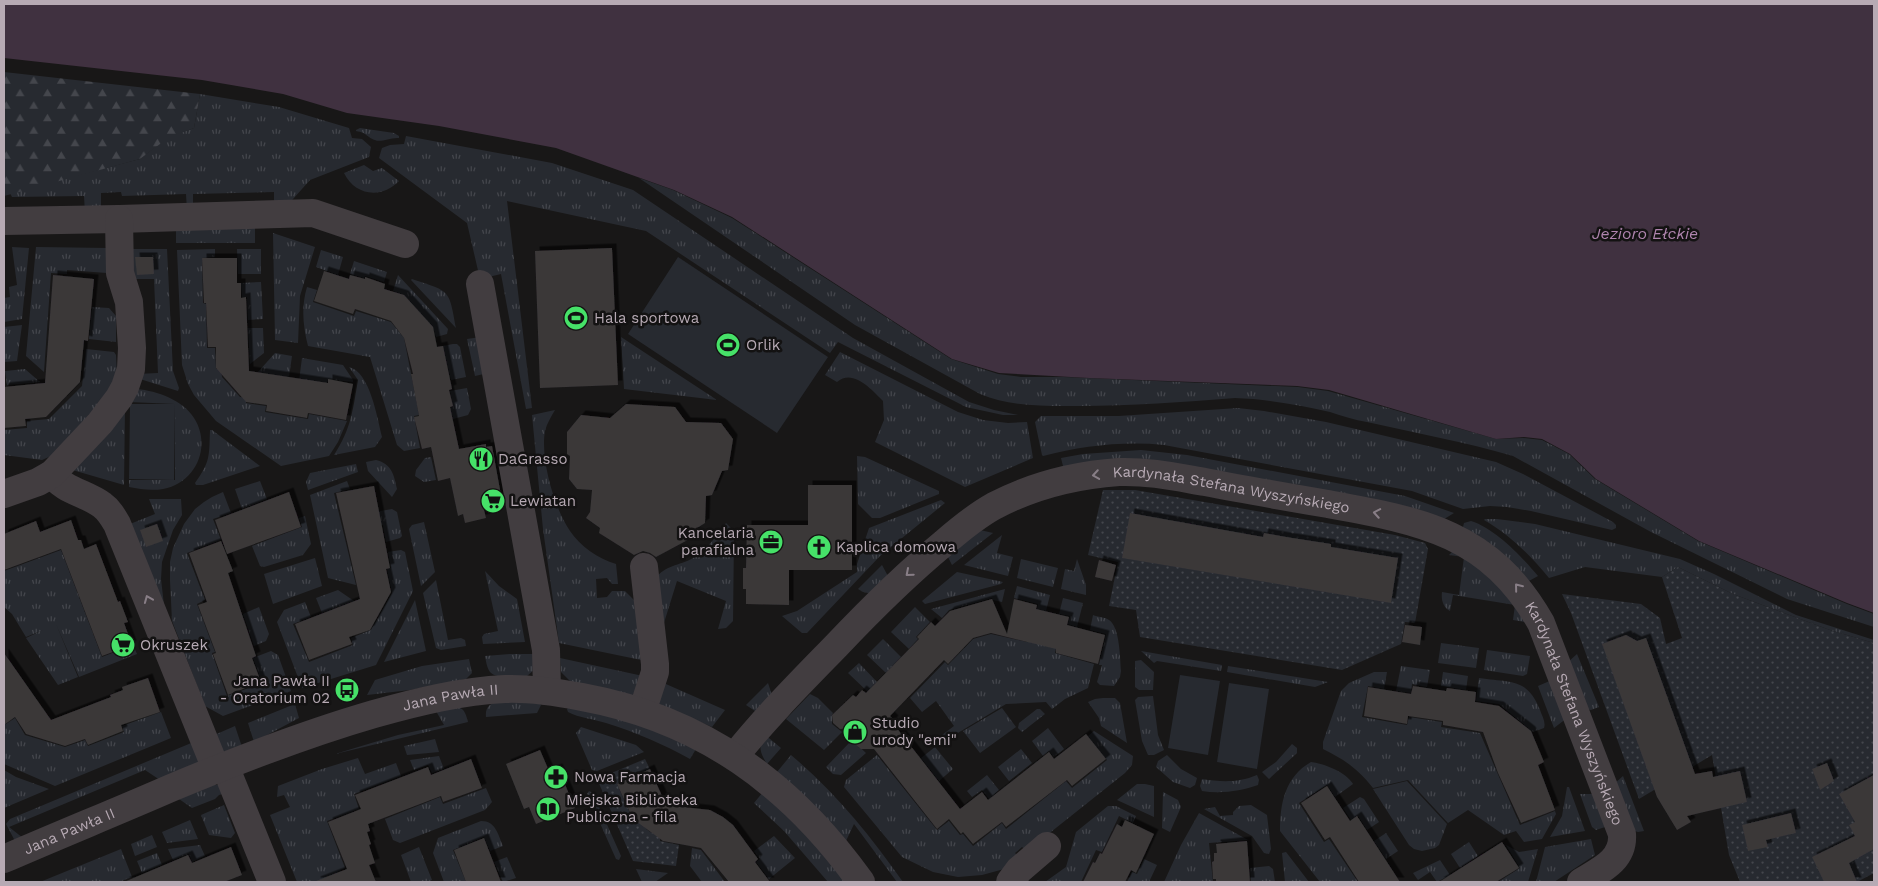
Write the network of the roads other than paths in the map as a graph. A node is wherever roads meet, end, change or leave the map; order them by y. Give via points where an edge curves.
1 (119, 219) junction
2 (4, 221) edge
3 (405, 244) dead end
4 (480, 284) dead end
5 (52, 474) junction
6 (4, 494) edge
7 (644, 567) dead end
8 (547, 691) junction
9 (642, 712) junction
10 (735, 756) junction
11 (220, 768) junction
12 (1047, 846) dead end
13 (4, 859) edge
14 (272, 882) edge
15 (861, 882) edge
16 (1010, 882) edge
17 (1582, 882) edge

1 - 2 street
1 - 3 street via 313,213
1 - 5 street via 120,273 131,316 132,359 128,380 100,423
4 - 8 street via 546,650
5 - 6 street
11 -> 5 street via 117,524 111,514 95,501 57,481
7 - 9 street via 655,672
8 - 9 street, Jana Pawła II
8 - 11 street, Jana Pawła II via 483,691 418,702 322,730
9 - 10 street, Jana Pawła II via 691,732
10 - 15 street, Jana Pawła II via 800,809
17 -> 10 street, Kardynała Stefana Wyszyńskiego via 1616,858 1622,834 1541,623 1529,602 1490,559 1442,533 1396,517 1160,474 1119,472 1068,480 1025,492 981,514 893,586 760,723
11 - 13 street, Jana Pawła II
11 - 14 street
12 - 16 street via 1018,870

